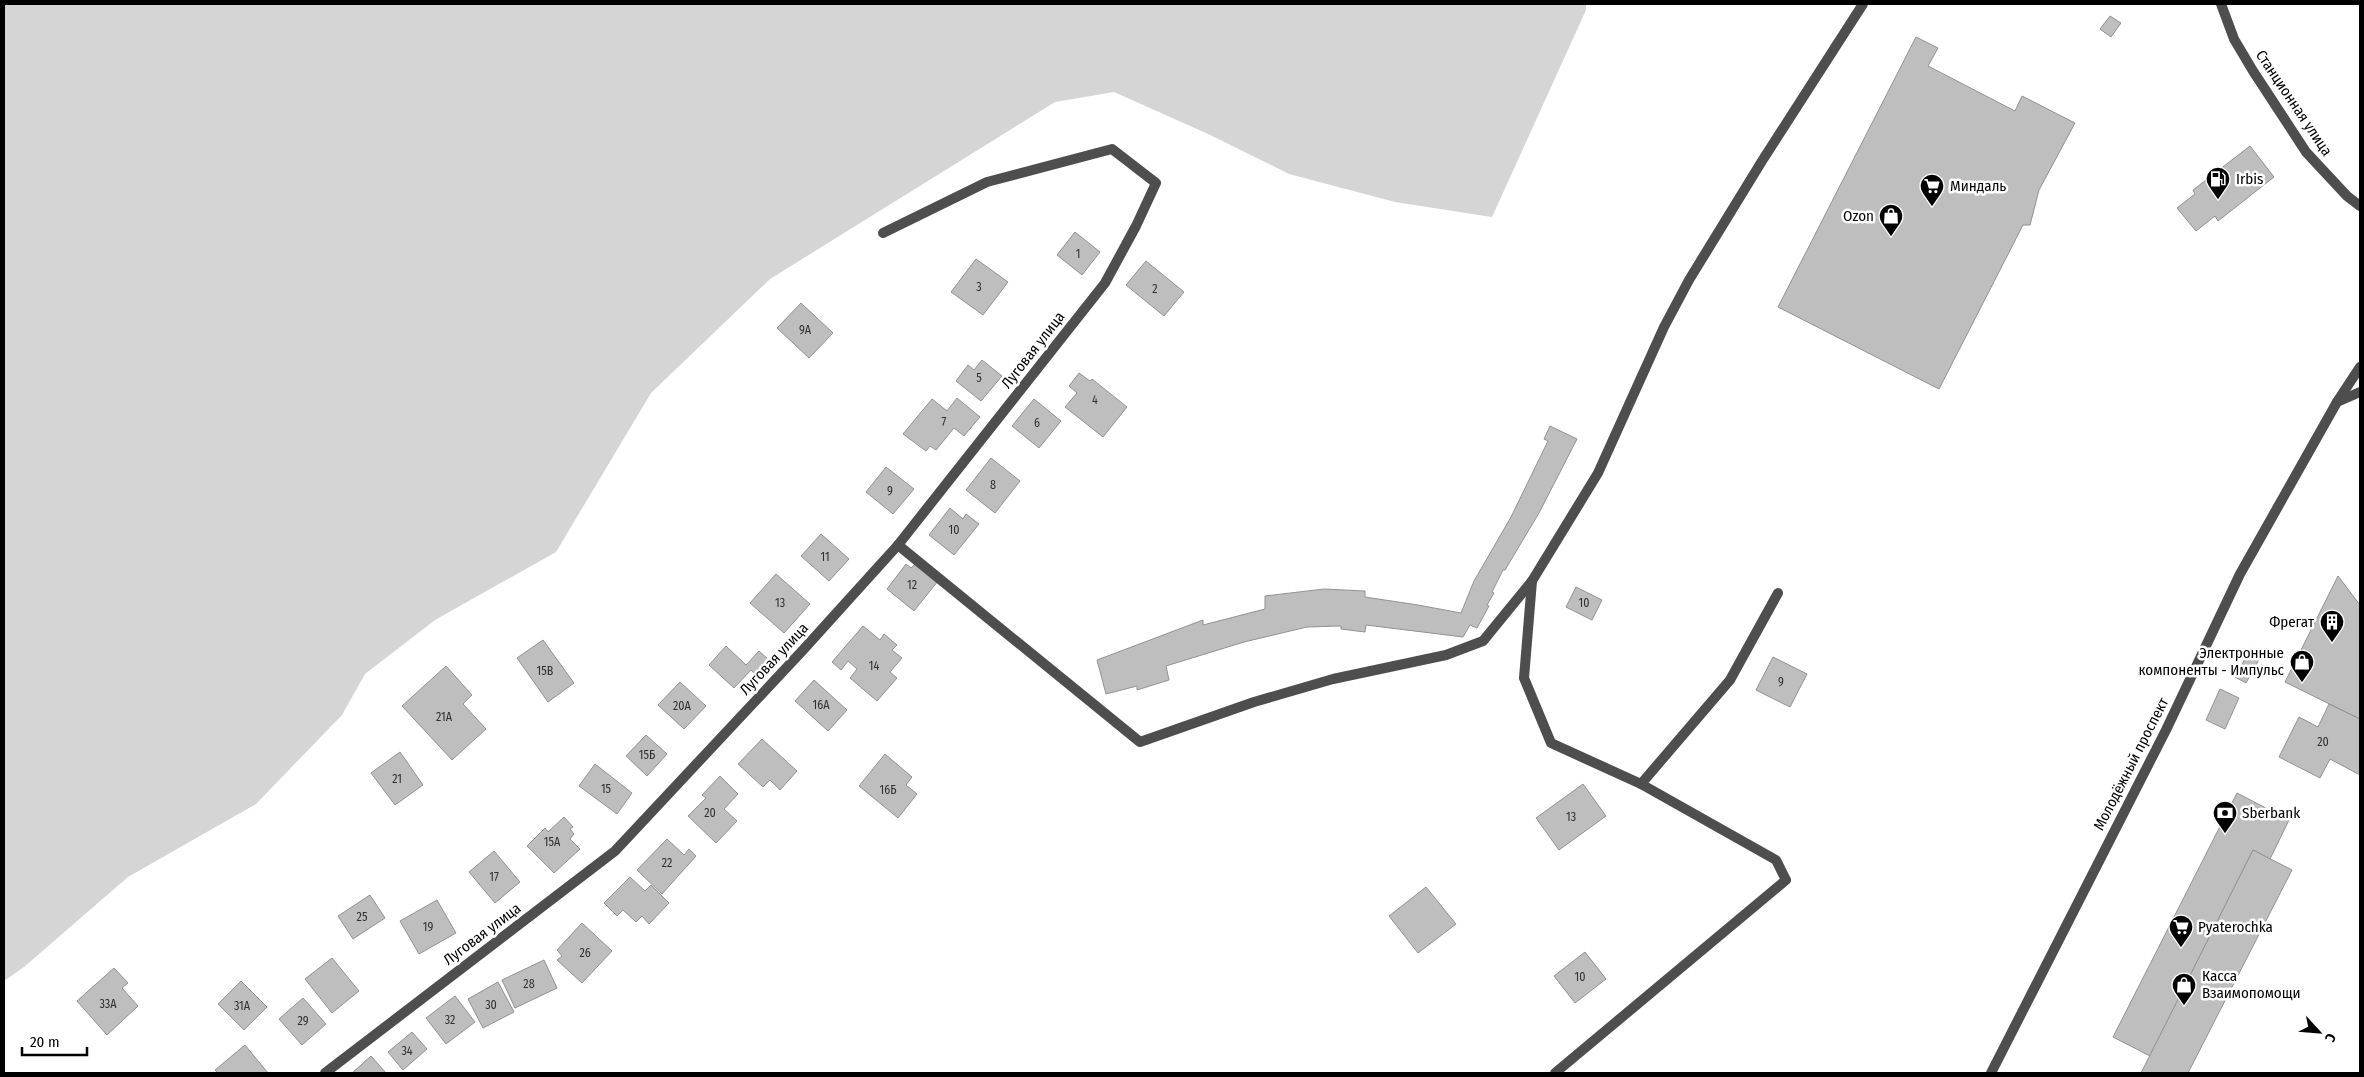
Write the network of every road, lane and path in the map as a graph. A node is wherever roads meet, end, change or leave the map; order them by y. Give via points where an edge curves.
1 (1863, 4) edge
2 (2221, 4) edge
3 (2360, 206) edge
4 (883, 233) dead end
5 (2360, 366) edge
6 (2360, 392) edge
7 (2336, 402) junction
8 (898, 545) junction
9 (1532, 581) junction
10 (1778, 593) dead end
11 (1640, 784) junction
12 (325, 1073) edge
13 (1555, 1073) edge
14 (1990, 1073) edge

1 - 9 street via 1689,280 1664,327 1598,474
2 - 3 street, Станционная улица via 2234,39 2306,152
4 - 8 street, Луговая улица via 987,182 1112,149 1156,182 1105,283
5 - 7 street, Молодёжный проспект
6 - 7 street
7 - 14 street, Молодёжный проспект via 2240,574 2166,730
8 - 9 street via 1140,742 1254,702 1333,679 1446,655 1483,641
8 - 12 street, Луговая улица via 615,851
9 - 11 street via 1524,678 1550,743
10 - 11 street via 1730,680
11 - 13 street via 1776,860 1786,880

